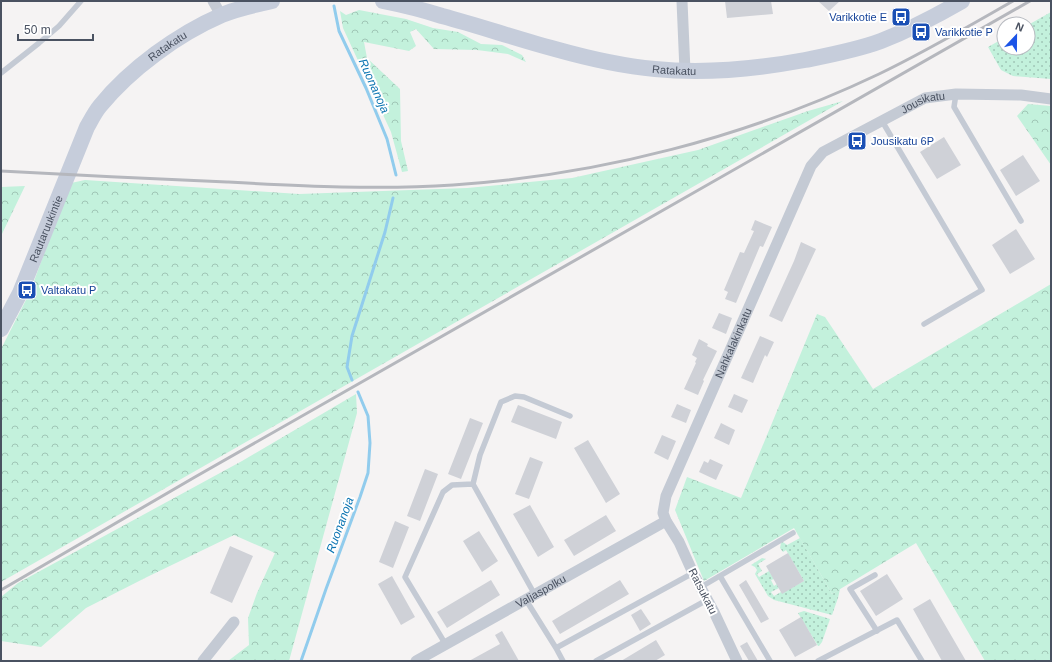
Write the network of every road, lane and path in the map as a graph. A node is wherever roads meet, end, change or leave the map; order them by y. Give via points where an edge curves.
1 (81, 1) edge
2 (213, 1) edge
3 (272, 1) edge
4 (383, 1) edge
5 (682, 1) edge
6 (962, 1) edge
7 (221, 15) junction
8 (685, 71) junction
9 (1, 73) edge
10 (956, 94) junction
11 (1051, 99) edge
12 (882, 121) junction
13 (87, 126) joint
14 (811, 166) joint
15 (1021, 221) dead end
16 (924, 324) dead end
17 (1, 329) edge
18 (570, 416) dead end
19 (473, 484) junction
20 (666, 521) junction
21 (793, 533) dead end
22 (693, 573) junction
23 (875, 574) dead end
24 (720, 576) junction
25 (701, 587) junction
26 (531, 597) junction
27 (708, 600) junction
28 (234, 622) dead end
29 (877, 631) junction
30 (446, 645) junction
31 (556, 648) junction
32 (203, 661) edge
33 (416, 661) edge
34 (563, 661) edge
35 (596, 661) edge
36 (737, 661) edge
37 (770, 661) edge
38 (818, 661) edge
39 (922, 661) edge

1 - 9 lane via 59,26
2 - 7 street
3 - 7 main road, Ratakatu
4 - 8 main road, Ratakatu via 592,58 629,66
5 - 8 street
6 - 8 main road, Ratakatu via 909,29 856,48 779,65 721,71
7 - 13 main road, Ratakatu via 164,47 136,70 99,107
10 - 11 street, Jousikatu via 1021,95
10 - 12 street, Jousikatu via 925,98
10 - 15 lane via 954,107
12 - 14 street, Jousikatu via 823,152
12 - 16 lane via 982,290
13 - 17 main road, Rautaruukintie via 20,293
14 - 20 street, Nahkalakinkatu via 666,496 663,513
18 - 19 lane via 524,397 515,396 501,402 480,455
19 - 26 lane
19 - 30 lane via 452,485 443,492 405,577
20 - 22 street, Ratsukatu
20 - 26 street, Valjaspolku
21 - 24 lane
22 - 25 street, Ratsukatu
22 - 31 lane
23 - 29 lane via 850,589
24 - 25 lane
24 - 37 lane
25 - 27 street, Ratsukatu
26 - 30 street, Valjaspolku
26 - 31 lane
27 - 35 lane
27 - 36 street, Ratsukatu
28 - 32 street
29 - 38 lane
29 - 39 lane via 897,620
30 - 33 street, Valjaspolku
31 - 34 lane

